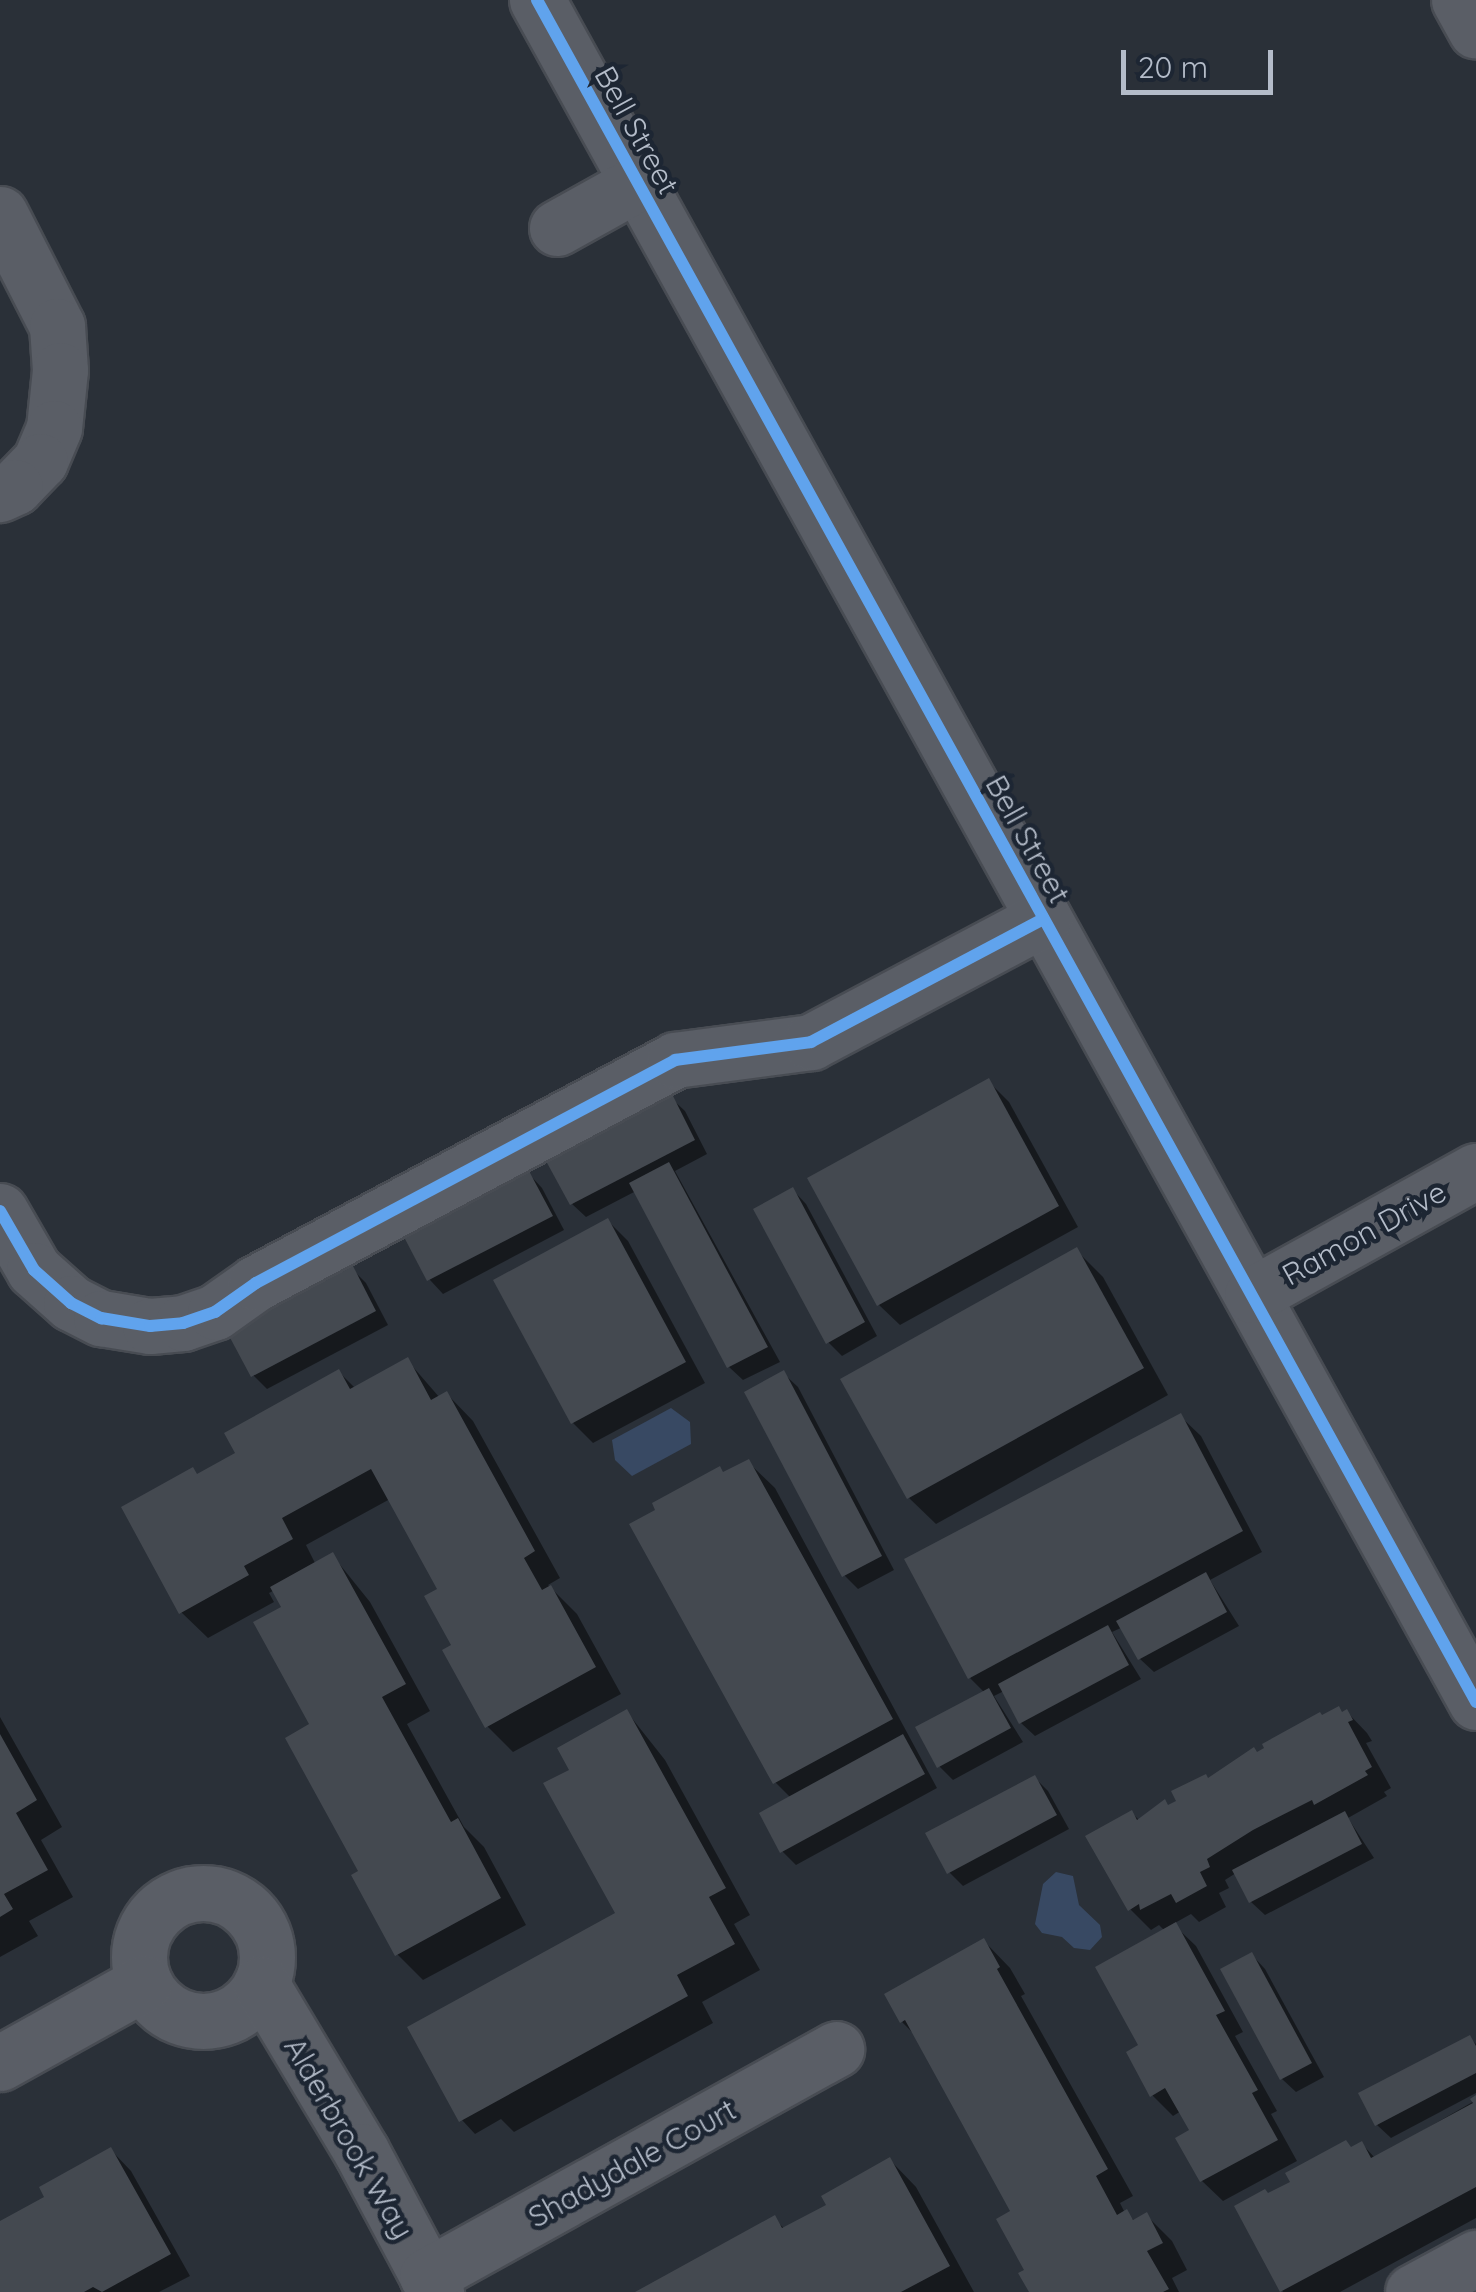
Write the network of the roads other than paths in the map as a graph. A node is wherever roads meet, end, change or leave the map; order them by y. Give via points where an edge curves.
1 (537, 0) edge
2 (1458, 0) edge
3 (1476, 31) edge
4 (638, 184) junction
5 (0, 214) edge
6 (558, 228) dead end
7 (0, 494) edge
8 (1043, 919) junction
9 (1476, 1171) edge
10 (0, 1211) edge
11 (1252, 1295) junction
12 (1476, 1702) edge
13 (144, 1984) junction
14 (261, 1984) junction
15 (836, 2050) dead end
16 (0, 2063) edge
17 (1476, 2258) edge
18 (432, 2284) edge
19 (1413, 2292) edge

1 - 4 street, Bell Street
2 - 3 street
4 - 6 street
4 - 8 street, Bell Street
5 - 7 street via 57,326 60,370 54,428 40,462
8 - 10 street via 811,1042 674,1060 256,1283 215,1312 183,1322 134,1324 71,1303 34,1270
8 - 11 street, Bell Street
9 - 11 street, Ramon Drive
11 - 12 street, Bell Street
13 - 14 street via 172,2014 212,2020 249,2002
13 - 14 street via 138,1952 148,1922 182,1895 204,1892 234,1901 258,1922 267,1964
13 - 16 street
14 - 18 street, Alderbrook Way
15 - 18 street, Shadydale Court
17 - 19 street

